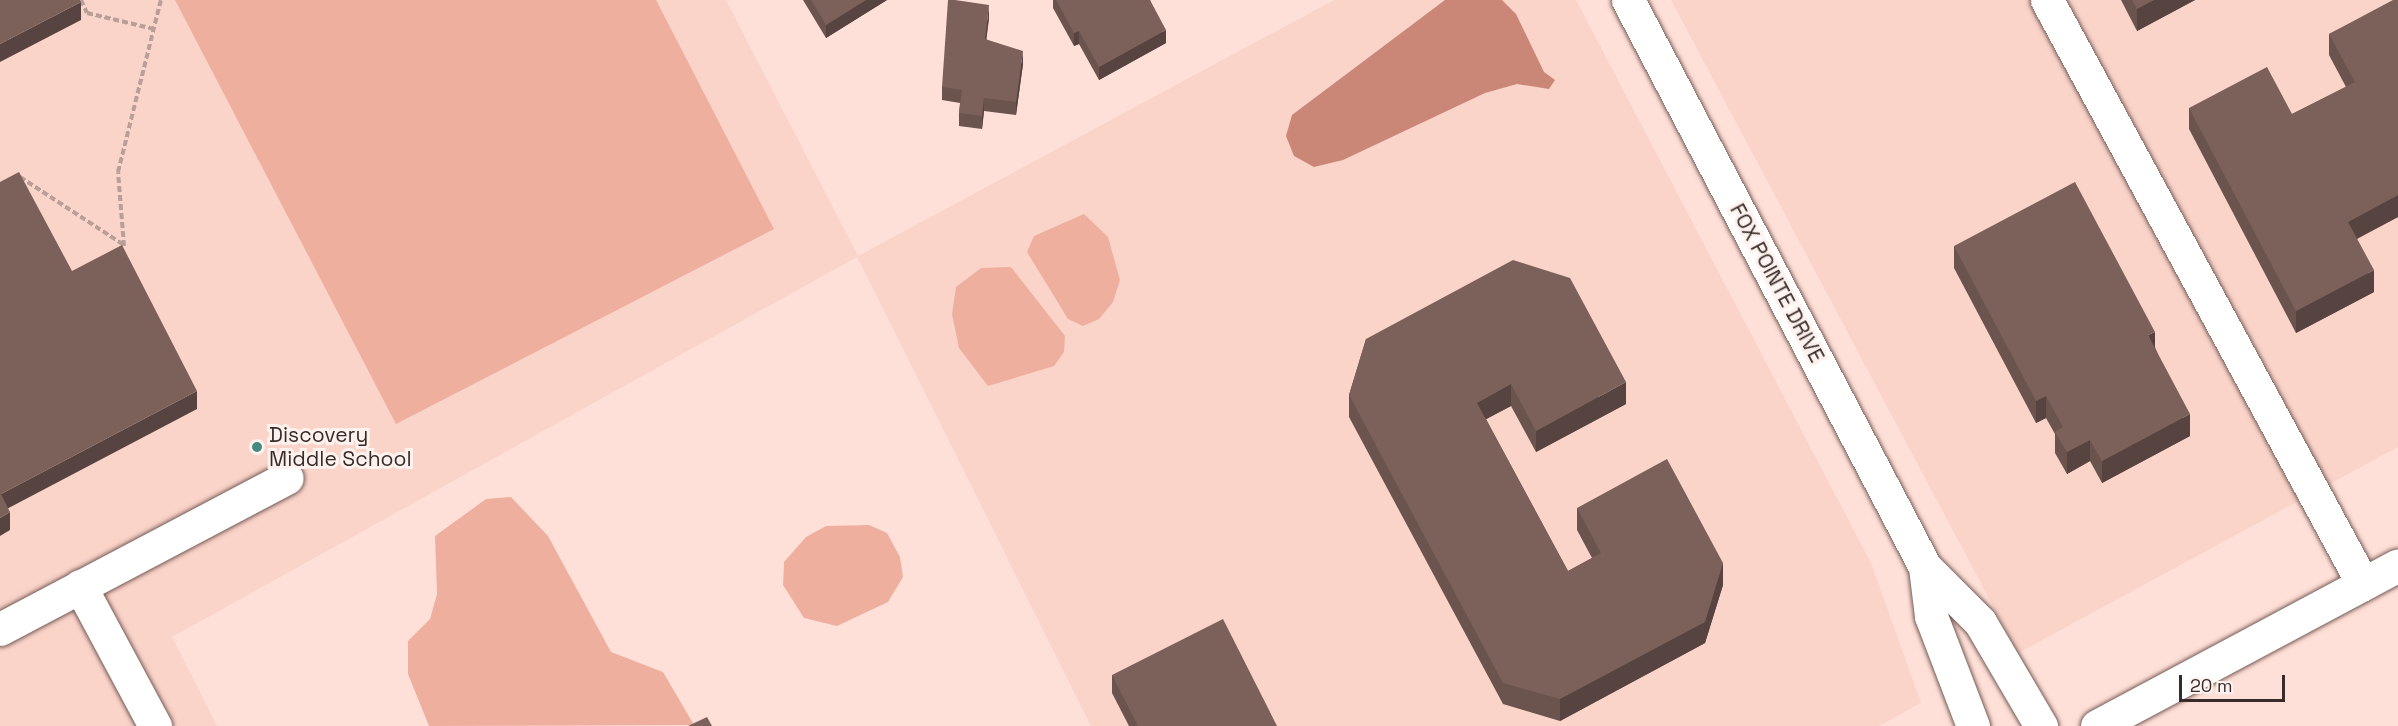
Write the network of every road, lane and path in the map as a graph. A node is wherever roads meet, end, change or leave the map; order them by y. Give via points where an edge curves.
1 (81, 0) edge
2 (161, 0) edge
3 (1628, 0) edge
4 (2047, 0) edge
5 (154, 29) junction
6 (10, 182) edge
7 (287, 478) dead end
8 (2398, 565) edge
9 (1925, 567) junction
10 (2363, 584) junction
11 (80, 586) junction
12 (0, 629) edge
13 (155, 726) edge
14 (1973, 726) edge
15 (2041, 726) edge
16 (2097, 726) edge

1 - 5 path via 87,13
2 - 5 path
3 - 9 street, FOX POINTE DRIVE
4 - 10 street
5 - 6 path via 118,172 124,246 19,177
7 - 11 street
8 - 10 street
9 - 14 street via 1931,616
9 - 15 street via 1980,622
10 - 16 street
11 - 12 street
11 - 13 street

